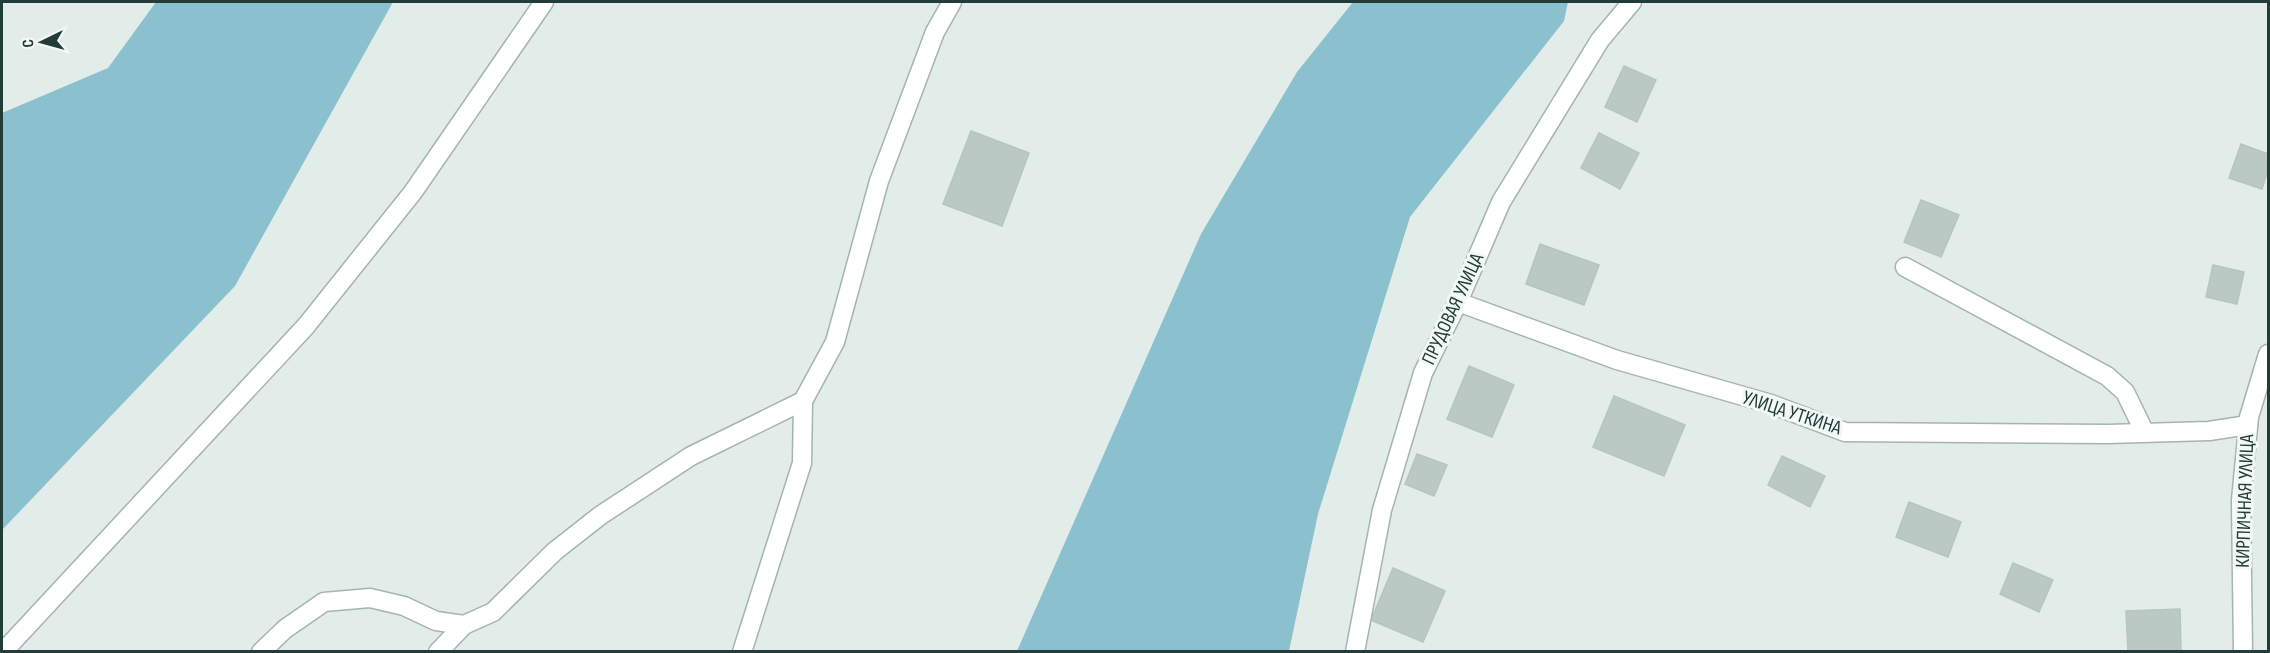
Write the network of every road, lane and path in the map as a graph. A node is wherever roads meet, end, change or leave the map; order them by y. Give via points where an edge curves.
1 (544, 2) edge
2 (952, 2) edge
3 (1632, 2) edge
4 (1905, 267) dead end
5 (1458, 302) junction
6 (2268, 354) edge
7 (803, 401) junction
8 (2248, 425) junction
9 (2144, 432) junction
10 (464, 625) junction
11 (3, 651) edge
12 (261, 651) edge
13 (438, 651) edge
14 (742, 651) edge
15 (1355, 651) edge
16 (2243, 651) edge

1 - 11 street via 413,192 306,326
2 - 7 street via 935,32 879,181 835,342
3 - 5 street, ПРУДОВАЯ УЛИЦА via 1600,40 1501,202
4 - 9 street via 2107,376 2125,392
5 - 9 street, УЛИЦА УТКИНА via 1617,360 1771,404 1845,432
5 - 15 street, ПРУДОВАЯ УЛИЦА via 1423,373 1386,498
6 - 8 street, КИРПИЧНАЯ УЛИЦА
7 - 10 street via 691,456 601,515 555,551 493,612
7 - 14 street via 802,463
8 - 9 street, УЛИЦА УТКИНА via 2210,431
8 - 16 street, КИРПИЧНАЯ УЛИЦА via 2241,500
10 - 12 street via 436,621 404,606 370,598 324,602
10 - 13 street

